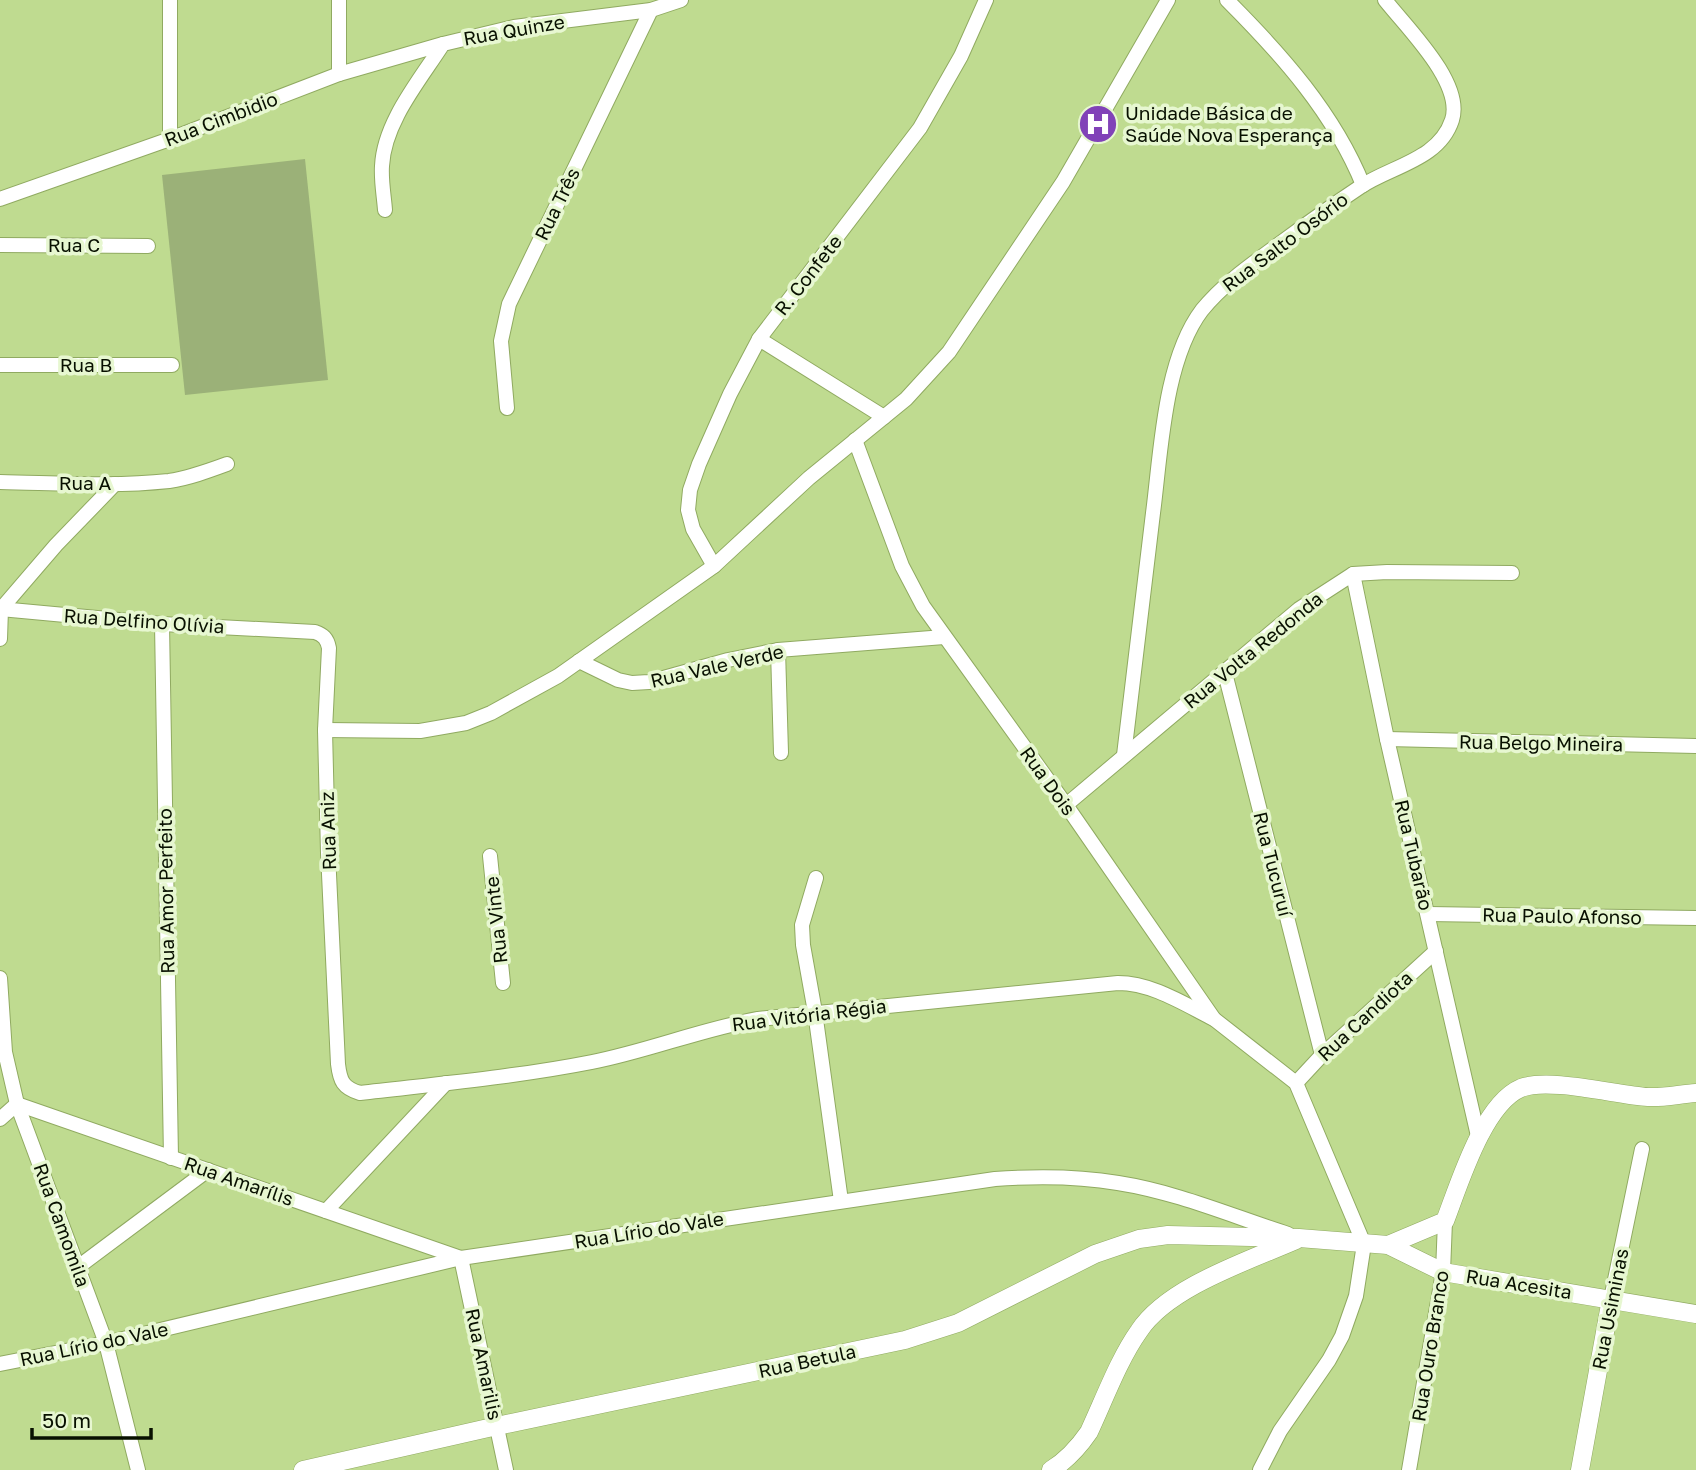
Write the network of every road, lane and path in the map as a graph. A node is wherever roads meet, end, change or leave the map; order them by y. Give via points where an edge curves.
1 (170, 0) edge
2 (339, 0) edge
3 (681, 0) edge
4 (986, 0) edge
5 (1168, 0) edge
6 (1227, 0) edge
7 (1385, 0) edge
8 (651, 10) junction
9 (443, 44) junction
10 (339, 74) junction
11 (170, 139) junction
12 (1363, 185) junction
13 (0, 199) edge
14 (385, 210) dead end
15 (0, 245) edge
16 (148, 246) dead end
17 (759, 339) junction
18 (0, 365) edge
19 (172, 365) dead end
20 (507, 408) dead end
21 (884, 417) junction
22 (855, 440) junction
23 (227, 464) dead end
24 (0, 482) edge
25 (115, 484) junction
26 (714, 566) junction
27 (1512, 573) dead end
28 (1353, 574) junction
29 (1, 609) edge
30 (162, 624) junction
31 (288, 629) joint
32 (944, 637) junction
33 (0, 639) edge
34 (778, 650) junction
35 (579, 661) junction
36 (1225, 673) junction
37 (325, 730) junction
38 (1387, 739) junction
39 (1696, 746) edge
40 (781, 753) dead end
41 (1124, 755) junction
42 (1066, 805) junction
43 (490, 856) dead end
44 (816, 877) dead end
45 (1428, 914) junction
46 (1696, 918) edge
47 (1436, 951) junction
48 (0, 978) edge
49 (503, 983) dead end
50 (815, 1012) junction
51 (1214, 1019) junction
52 (1322, 1055) junction
53 (338, 1065) joint
54 (446, 1083) junction
55 (1297, 1083) junction
56 (1696, 1093) edge
57 (17, 1104) junction
58 (0, 1119) edge
59 (1478, 1136) junction
60 (1642, 1149) dead end
61 (171, 1158) junction
62 (208, 1170) junction
63 (841, 1201) junction
64 (326, 1212) junction
65 (1445, 1220) junction
66 (1299, 1238) junction
67 (1364, 1244) junction
68 (1388, 1245) junction
69 (461, 1258) junction
70 (78, 1267) junction
71 (1444, 1272) junction
72 (1611, 1298) junction
73 (1696, 1314) edge
74 (106, 1343) junction
75 (0, 1364) edge
76 (497, 1426) junction
77 (138, 1470) edge
78 (303, 1470) edge
79 (506, 1470) edge
80 (1051, 1470) edge
81 (1260, 1470) edge
82 (1409, 1470) edge
83 (1580, 1470) edge

1 - 11 street
2 - 10 street
3 - 8 street, Rua Quinze
4 - 17 street, R. Confete via 920,128
5 - 21 street via 1063,181 949,352 926,380
6 - 12 street via 1267,39 1328,119 1345,143
7 - 12 street, Rua Salto Osório via 1446,79 1454,113 1446,133 1426,154
8 - 9 street, Rua Quinze via 514,27
8 - 20 street, Rua Três via 509,304 501,341
9 - 10 street, Rua Cimbidio
9 - 14 street, Rua Quinze via 403,106 385,147
10 - 11 street, Rua Cimbidio
11 - 13 street, Rua Cimbidio
12 - 41 street, Rua Salto Osório via 1230,282 1202,311 1181,348 1163,436
15 - 16 street, Rua C
17 - 21 street
17 - 26 street, R. Confete via 730,394 690,490 692,529
18 - 19 street, Rua B
21 - 22 street
22 - 26 street
22 - 32 street, Rua Dois via 902,566
23 - 25 street, Rua A via 170,481
24 - 25 street, Rua A
25 - 29 street
26 - 35 street
27 - 28 street, Rua Volta Redonda
28 - 36 street, Rua Volta Redonda via 1299,609
28 - 38 street, Rua Tubarão
29 - 30 street, Rua Delfino Olívia
29 - 33 street
30 - 31 street, Rua Delfino Olívia
30 - 61 street, Rua Amor Perfeito
31 - 37 street, Rua Aniz via 315,632 328,640
32 - 34 street, Rua Vale Verde
32 - 42 street, Rua Dois
34 - 35 street, Rua Vale Verde via 632,683
34 - 40 street
35 - 37 street via 466,723 408,732
36 - 41 street, Rua Volta Redonda
36 - 52 street, Rua Tucuruí
37 - 53 street, Rua Aniz
38 - 39 street, Rua Belgo Mineira
38 - 45 street, Rua Tubarão
41 - 42 street, Rua Volta Redonda
42 - 51 street, Rua Dois
43 - 49 street, Rua Vinte
44 - 50 street via 802,935
45 - 46 street, Rua Paulo Afonso
45 - 47 street, Rua Tubarão
47 - 52 street, Rua Candiota
47 - 59 street, Rua Tubarão
48 - 57 street, Rua Camomila via 5,1052
50 - 51 street, Rua Vitória Régia via 1129,984 1153,990
50 - 54 street, Rua Vitória Régia via 725,1025 590,1062
50 - 63 street
51 - 55 street, Rua Dois
52 - 55 street, Rua Candiota
53 - 54 street, Rua Vitória Régia via 347,1089 359,1093
54 - 64 street
55 - 67 street
56 - 59 street, Rua Ouro Branco via 1651,1097 1533,1085 1507,1097
57 - 58 street
57 - 61 street, Rua Amarílis
57 - 70 street, Rua Camomila
59 - 65 street, Rua Ouro Branco
60 - 72 street, Rua Usiminas
61 - 62 street, Rua Amarílis
62 - 64 street, Rua Amarílis
62 - 70 street
63 - 66 street, Rua Lírio do Vale via 995,1179 1088,1178 1148,1189
63 - 69 street, Rua Lírio do Vale
64 - 69 street, Rua Amarílis
65 - 68 street
65 - 71 street, Rua Ouro Branco
66 - 67 street
66 - 76 street, Rua Betula via 1196,1234 1139,1240 1077,1262 930,1334
66 - 80 street via 1183,1291 1160,1308 1139,1330 1084,1438
67 - 68 street
67 - 81 street via 1356,1296 1342,1336
68 - 71 street, Rua Acesita
69 - 74 street, Rua Lírio do Vale
69 - 76 street, Rua Amarilis
70 - 74 street, Rua Camomila
71 - 72 street, Rua Acesita
71 - 82 street, Rua Ouro Branco
72 - 73 street, Rua Acesita
72 - 83 street, Rua Usiminas
74 - 75 street, Rua Lírio do Vale
74 - 77 street, Rua Camomila
76 - 78 street, Rua Betula
76 - 79 street, Rua Amarilis

